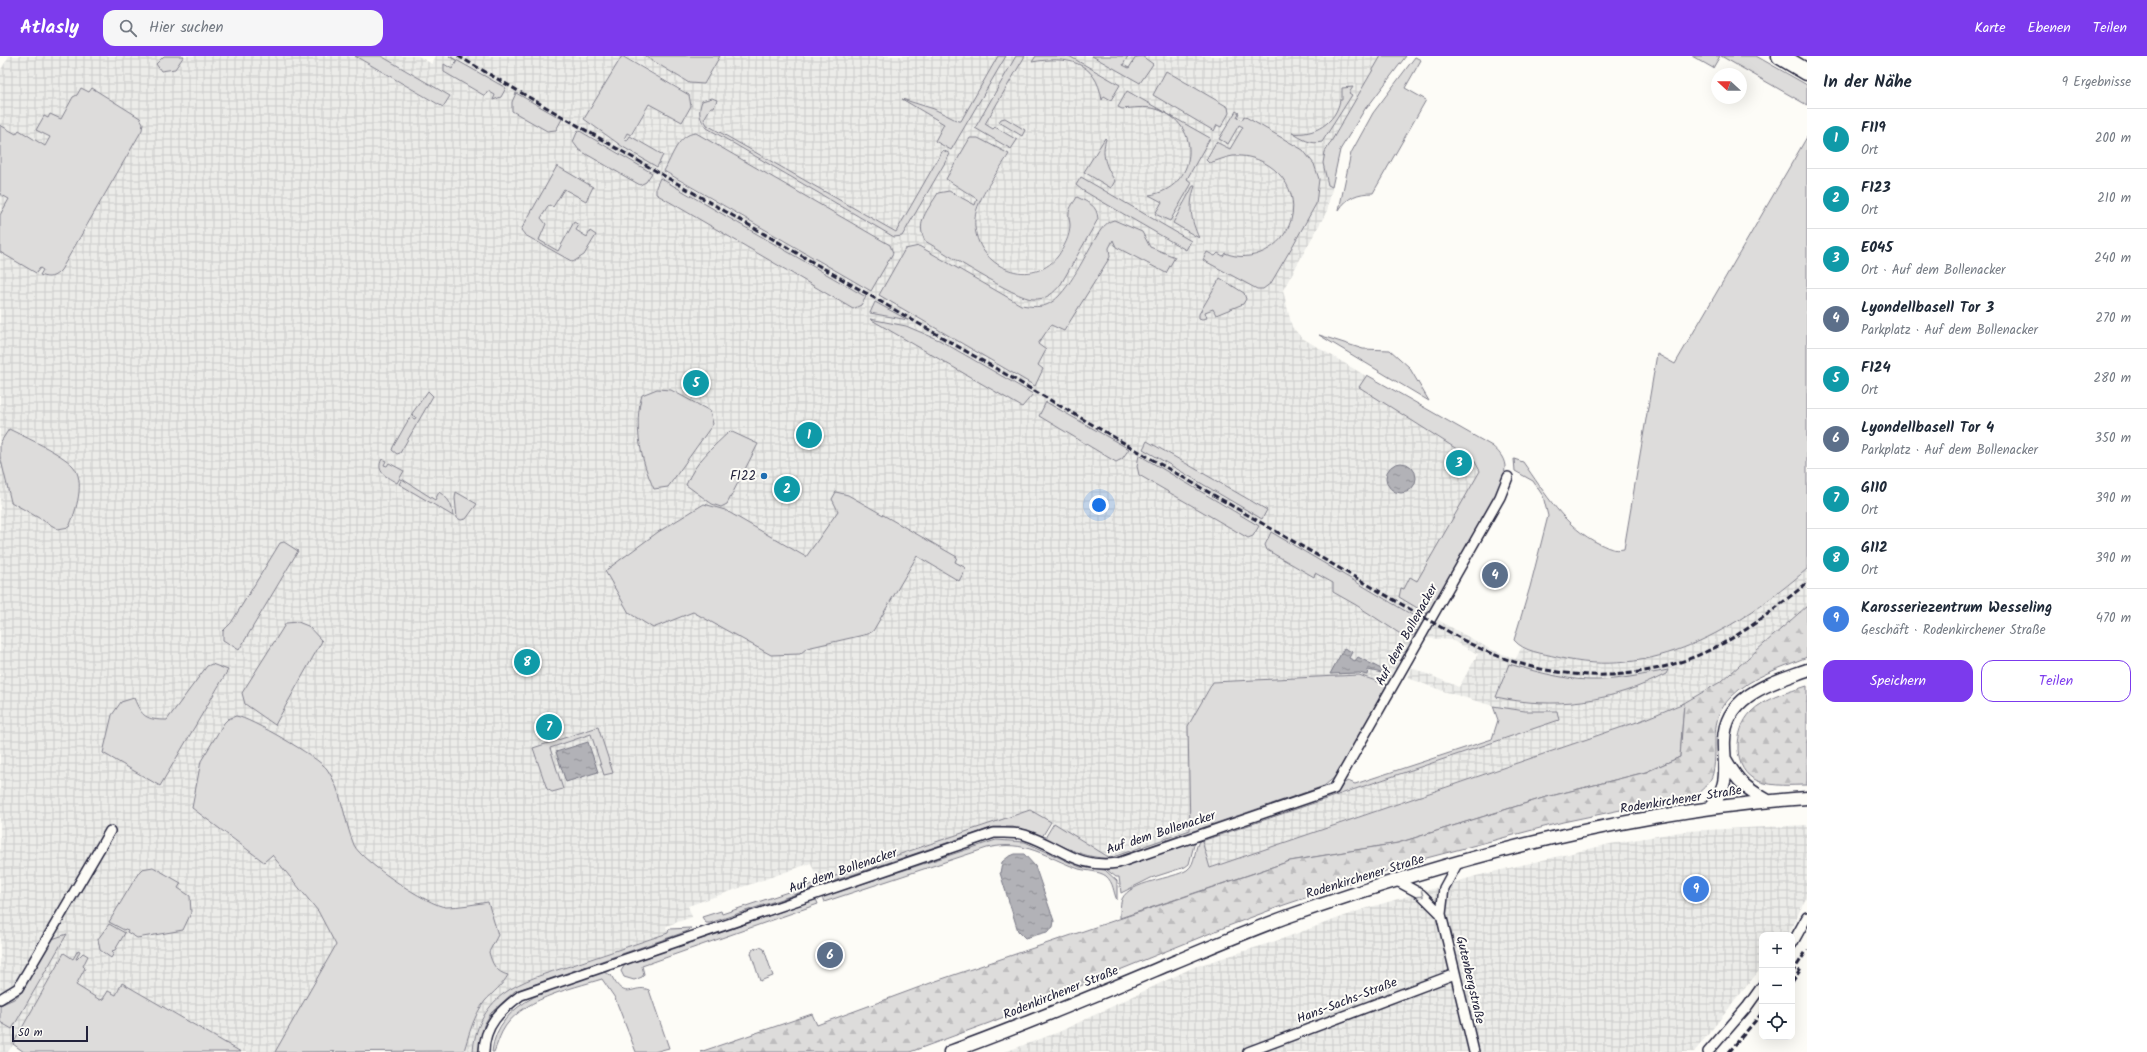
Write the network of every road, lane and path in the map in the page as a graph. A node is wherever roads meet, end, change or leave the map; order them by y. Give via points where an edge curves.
1 (1780, 56) edge
2 (1807, 72) edge
3 (1508, 477) dead end
4 (1807, 670) edge
5 (1725, 759) junction
6 (1807, 798) edge
7 (1768, 801) junction
8 (1711, 807) junction
9 (110, 831) dead end
10 (1457, 864) junction
11 (1397, 881) junction
12 (1441, 914) junction
13 (1807, 917) edge
14 (1795, 939) edge
15 (1455, 974) junction
16 (1759, 990) edge
17 (0, 999) edge
18 (484, 1052) edge
19 (950, 1052) edge
20 (1248, 1052) edge
21 (1474, 1052) edge
22 (1708, 1052) edge

1 - 2 highway
3 - 18 street, Auf dem Bollenacker via 1500,497 1334,789 1118,863 1103,865 1087,863 1025,835 994,833 521,995 501,1009 487,1030
4 - 5 main road via 1761,688 1744,698 1734,708 1728,720 1724,739
5 - 7 main road via 1738,781
5 - 8 main road via 1723,786
6 - 7 main road, Rodenkirchener Straße
7 - 8 main road, Rodenkirchener Straße
8 - 10 main road, Rodenkirchener Straße via 1566,835
9 - 17 street via 18,988
10 - 11 main road, Rodenkirchener Straße
10 - 12 street via 1444,888
11 -> 12 street via 1421,894
11 - 19 main road, Rodenkirchener Straße via 1288,916
12 - 15 street, Gutenbergstraße
13 - 14 street
15 - 20 street, Hans-Sachs-Straße
15 - 21 street, Gutenbergstraße
16 - 22 street

